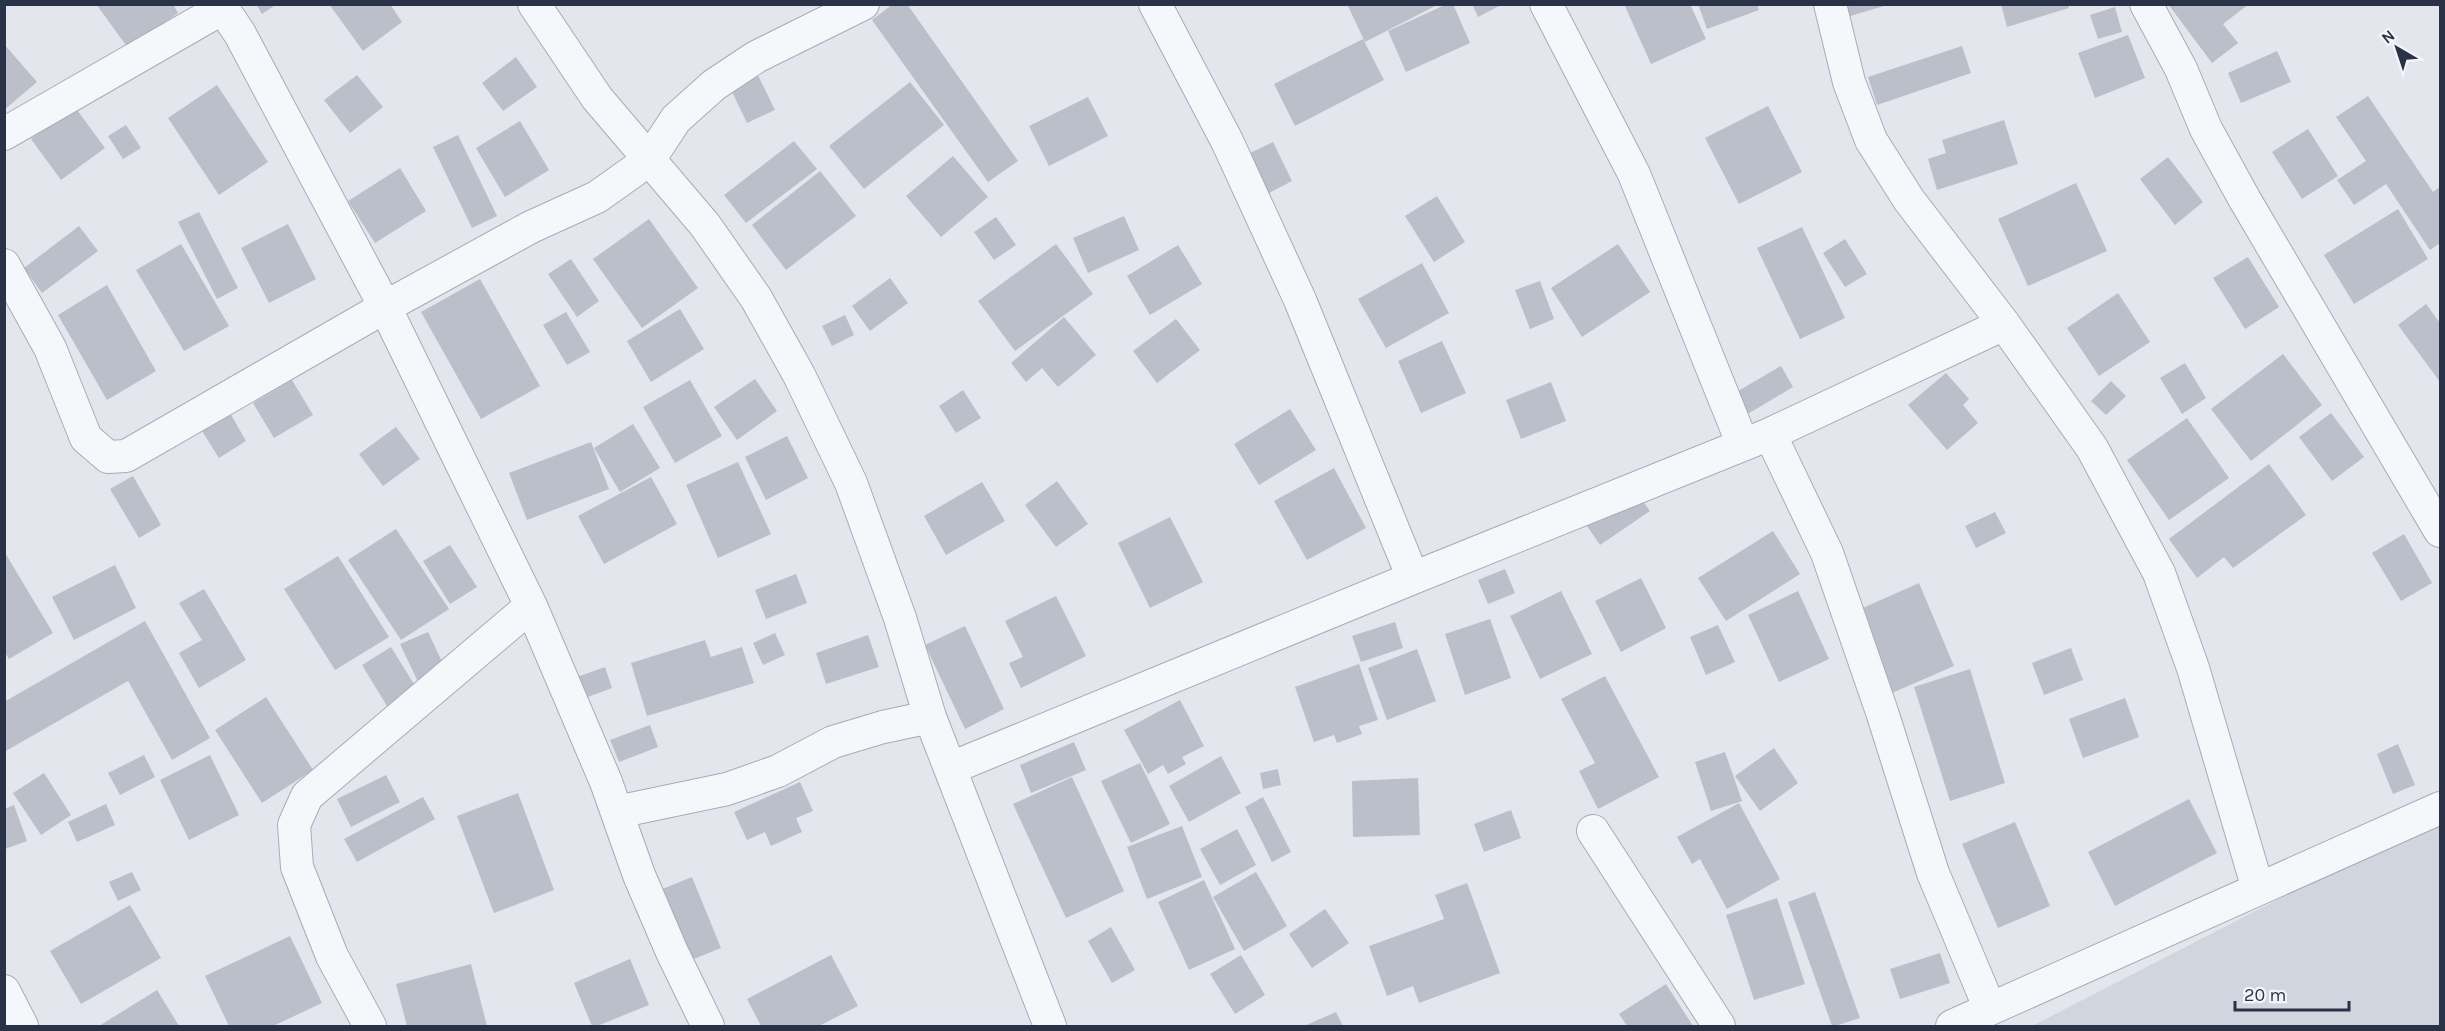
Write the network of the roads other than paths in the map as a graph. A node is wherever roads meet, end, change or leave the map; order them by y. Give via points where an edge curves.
1 (534, 4) edge
2 (863, 4) edge
3 (1155, 4) edge
4 (1546, 4) edge
5 (1830, 4) edge
6 (2146, 4) edge
7 (221, 6) edge
8 (4, 134) edge
9 (649, 160) junction
10 (4, 265) edge
11 (385, 307) junction
12 (2004, 324) junction
13 (1756, 440) junction
14 (2440, 531) edge
15 (1413, 578) junction
16 (531, 606) junction
17 (930, 717) junction
18 (951, 768) junction
19 (2440, 808) edge
20 (617, 812) junction
21 (1593, 831) dead end
22 (2258, 889) junction
23 (4, 991) edge
24 (1990, 1009) junction
25 (22, 1026) edge
26 (370, 1026) edge
27 (708, 1026) edge
28 (1050, 1026) edge
29 (1719, 1026) edge
30 (1952, 1026) edge

1 - 9 street via 597,98
2 - 9 street via 756,57 714,85 676,119
3 - 15 street via 1227,141 1300,300
4 - 13 street via 1634,174
5 - 12 street via 1849,82 1871,140 1909,200
6 - 14 street via 2181,69 2206,129
7 - 8 street
7 - 11 street via 240,34
9 - 11 street via 597,197 531,227
9 - 17 street via 705,225 756,298 800,375 851,483 900,618
10 - 11 street via 50,348 86,438 108,457 126,456
11 - 16 street
12 - 13 street
12 - 22 street via 2092,448 2158,573 2193,668
13 - 15 street
13 - 24 street via 1827,553 1933,873
15 - 18 street
16 - 20 street
16 - 26 street via 307,796 294,825 297,867 332,956
17 - 18 street
17 - 20 street via 833,742 778,771 727,789
18 - 28 street
19 - 22 street
20 - 27 street via 672,952
21 - 29 street
22 - 24 street
23 - 25 street
24 - 30 street

